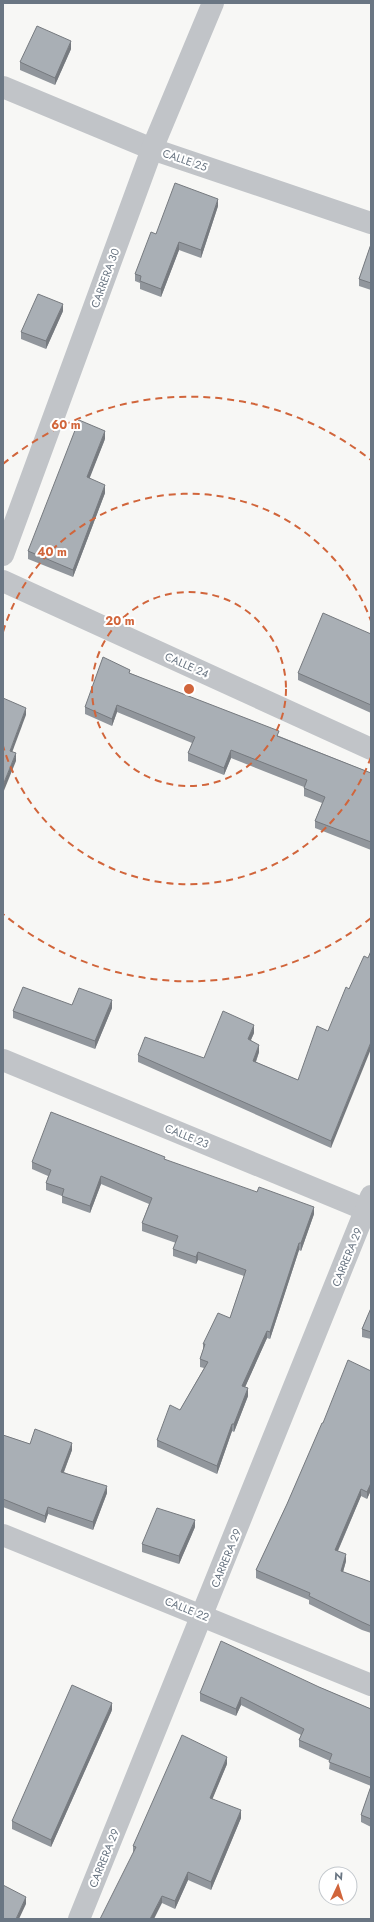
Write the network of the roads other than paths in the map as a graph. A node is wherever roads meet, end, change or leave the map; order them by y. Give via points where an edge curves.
1 (213, 3) edge
2 (3, 86) edge
3 (152, 149) junction
4 (371, 223) edge
5 (3, 554) edge
6 (3, 581) edge
7 (371, 749) edge
8 (3, 1060) edge
9 (369, 1206) edge
10 (3, 1535) edge
11 (202, 1616) junction
12 (371, 1685) edge
13 (79, 1919) edge

1 - 3 street, CARRERA 30
2 - 3 street, CALLE 25
3 - 4 street, CALLE 25
3 - 5 street, CARRERA 30
6 - 7 street, CALLE 24
8 - 9 street, CALLE 23
9 - 11 street, CARRERA 29
10 - 11 street, CALLE 22
11 - 12 street, CALLE 22
11 - 13 street, CARRERA 29

